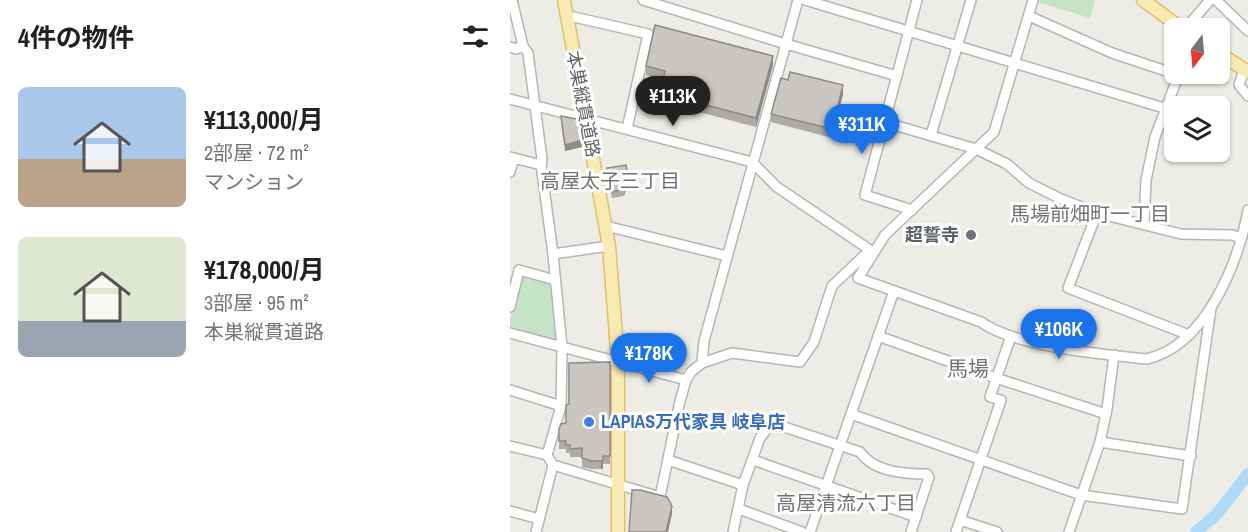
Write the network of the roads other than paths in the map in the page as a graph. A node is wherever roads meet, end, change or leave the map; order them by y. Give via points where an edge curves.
1 (564, 0) edge
2 (571, 0) edge
3 (643, 0) edge
4 (798, 0) edge
5 (805, 0) edge
6 (917, 0) edge
7 (971, 0) edge
8 (1033, 0) edge
9 (1143, 0) edge
10 (1210, 0) edge
11 (1216, 0) edge
12 (511, 2) edge
13 (673, 4) edge
14 (1029, 16) junction
15 (574, 17) junction
16 (1167, 18) edge
17 (1195, 18) edge
18 (910, 31) junction
19 (1248, 31) edge
20 (786, 44) junction
21 (958, 45) junction
22 (523, 46) junction
23 (510, 47) edge
24 (1230, 61) edge
25 (1016, 62) junction
26 (1164, 70) edge
27 (1246, 71) edge
28 (897, 75) junction
29 (1248, 96) edge
30 (510, 99) edge
31 (536, 105) junction
32 (1164, 108) joint
33 (590, 120) junction
34 (885, 122) junction
35 (627, 129) junction
36 (931, 135) junction
37 (976, 149) junction
38 (512, 157) edge
39 (753, 162) junction
40 (541, 165) junction
41 (510, 172) edge
42 (912, 210) junction
43 (1248, 210) edge
44 (1097, 213) junction
45 (1144, 224) junction
46 (609, 226) junction
47 (1241, 237) junction
48 (609, 246) junction
49 (871, 250) junction
50 (553, 254) junction
51 (727, 256) junction
52 (555, 280) junction
53 (894, 291) junction
54 (1211, 306) junction
55 (510, 307) edge
56 (510, 333) edge
57 (1189, 335) junction
58 (878, 336) junction
59 (1011, 336) junction
60 (562, 347) junction
61 (1114, 355) junction
62 (621, 362) junction
63 (702, 363) junction
64 (997, 377) junction
65 (686, 380) junction
66 (510, 390) edge
67 (561, 406) junction
68 (851, 414) junction
69 (1106, 414) junction
70 (1100, 442) junction
71 (840, 445) junction
72 (510, 446) edge
73 (547, 455) junction
74 (1191, 456) junction
75 (668, 460) junction
76 (753, 460) junction
77 (980, 460) junction
78 (553, 465) junction
79 (743, 485) junction
80 (622, 486) junction
81 (825, 487) junction
82 (1081, 495) junction
83 (739, 509) junction
84 (510, 510) edge
85 (916, 517) junction
86 (539, 519) junction
87 (960, 520) junction
88 (536, 532) edge
89 (618, 532) edge
90 (623, 532) edge
91 (733, 532) edge
92 (802, 532) edge
93 (810, 532) edge
94 (911, 532) edge
95 (956, 532) edge
96 (997, 532) edge
97 (1069, 532) edge

1 - 33 main road, 本巣縦貫道路
2 - 15 main road, 本巣縦貫道路
3 - 13 street
4 - 20 street
5 - 18 street
6 - 18 street
7 - 21 street
8 - 14 street
9 - 16 main road
10 - 17 street
11 - 19 street
12 - 22 street
13 - 20 street
14 - 25 street
14 - 26 street via 1112,53
15 - 33 main road, 本巣縦貫道路
15 - 35 street via 648,34
18 - 21 street
18 - 28 street
20 - 28 street
20 - 39 street
21 - 25 street
21 - 36 street
22 - 23 street
22 - 31 street via 528,53
24 - 27 main road
25 - 32 street
25 - 37 street via 994,132
27 - 29 street via 1239,85
28 - 34 street
30 - 31 street
31 - 33 street
31 - 40 street
32 - 45 street via 1146,180
33 - 35 street
33 - 46 main road, 本巣縦貫道路
34 - 36 street
34 - 42 street via 865,195
35 - 39 street
36 - 37 street
37 - 42 street
37 - 44 street via 1006,164 1029,183
38 - 40 street
38 - 41 street
39 - 49 street via 777,187
39 - 51 street
40 - 50 street
42 - 49 street
43 - 47 street
44 - 45 street
44 - 57 street via 1068,288
45 - 47 street via 1181,234
46 - 48 main road, 本巣縦貫道路
46 - 51 street
46 - 62 main road, 本巣縦貫道路 via 617,258
47 - 54 street via 1228,277
48 - 50 street
48 - 62 main road, 本巣縦貫道路
49 - 53 street via 858,278
49 - 63 street via 832,286 814,342 801,362 739,353
50 - 52 street
51 - 63 street via 704,341
52 - 55 street via 519,270
52 - 60 street
53 - 58 street
53 - 59 street
54 - 57 street
54 - 74 street
56 - 60 street
57 - 61 street via 1156,357
58 - 64 street
58 - 68 street
59 - 61 street
59 - 64 street
60 - 62 street
60 - 67 street
61 - 69 street
62 - 65 street
62 - 80 main road, 本巣縦貫道路
63 - 65 street
64 - 69 street
64 - 77 street via 990,397 1001,400
65 - 75 street
66 - 67 street
67 - 73 street
68 - 71 street
68 - 77 street
69 - 70 street
70 - 74 street
70 - 82 street
71 - 76 street via 772,423 760,438
71 - 81 street
71 - 85 street via 860,452 882,469 927,474
72 - 73 street
73 - 78 street
74 - 82 street via 1182,510
75 - 79 street
75 - 80 street via 660,497
76 - 79 street
76 - 81 street
77 - 82 street
77 - 87 street
78 - 80 street
78 - 86 street
79 - 83 street
80 - 89 main road, 本巣縦貫道路
80 - 90 main road, 本巣縦貫道路
81 - 85 street
81 - 93 street
82 - 97 street
83 - 91 street
83 - 92 street
84 - 86 street
85 - 94 street
86 - 88 street
87 - 95 street
87 - 96 street

